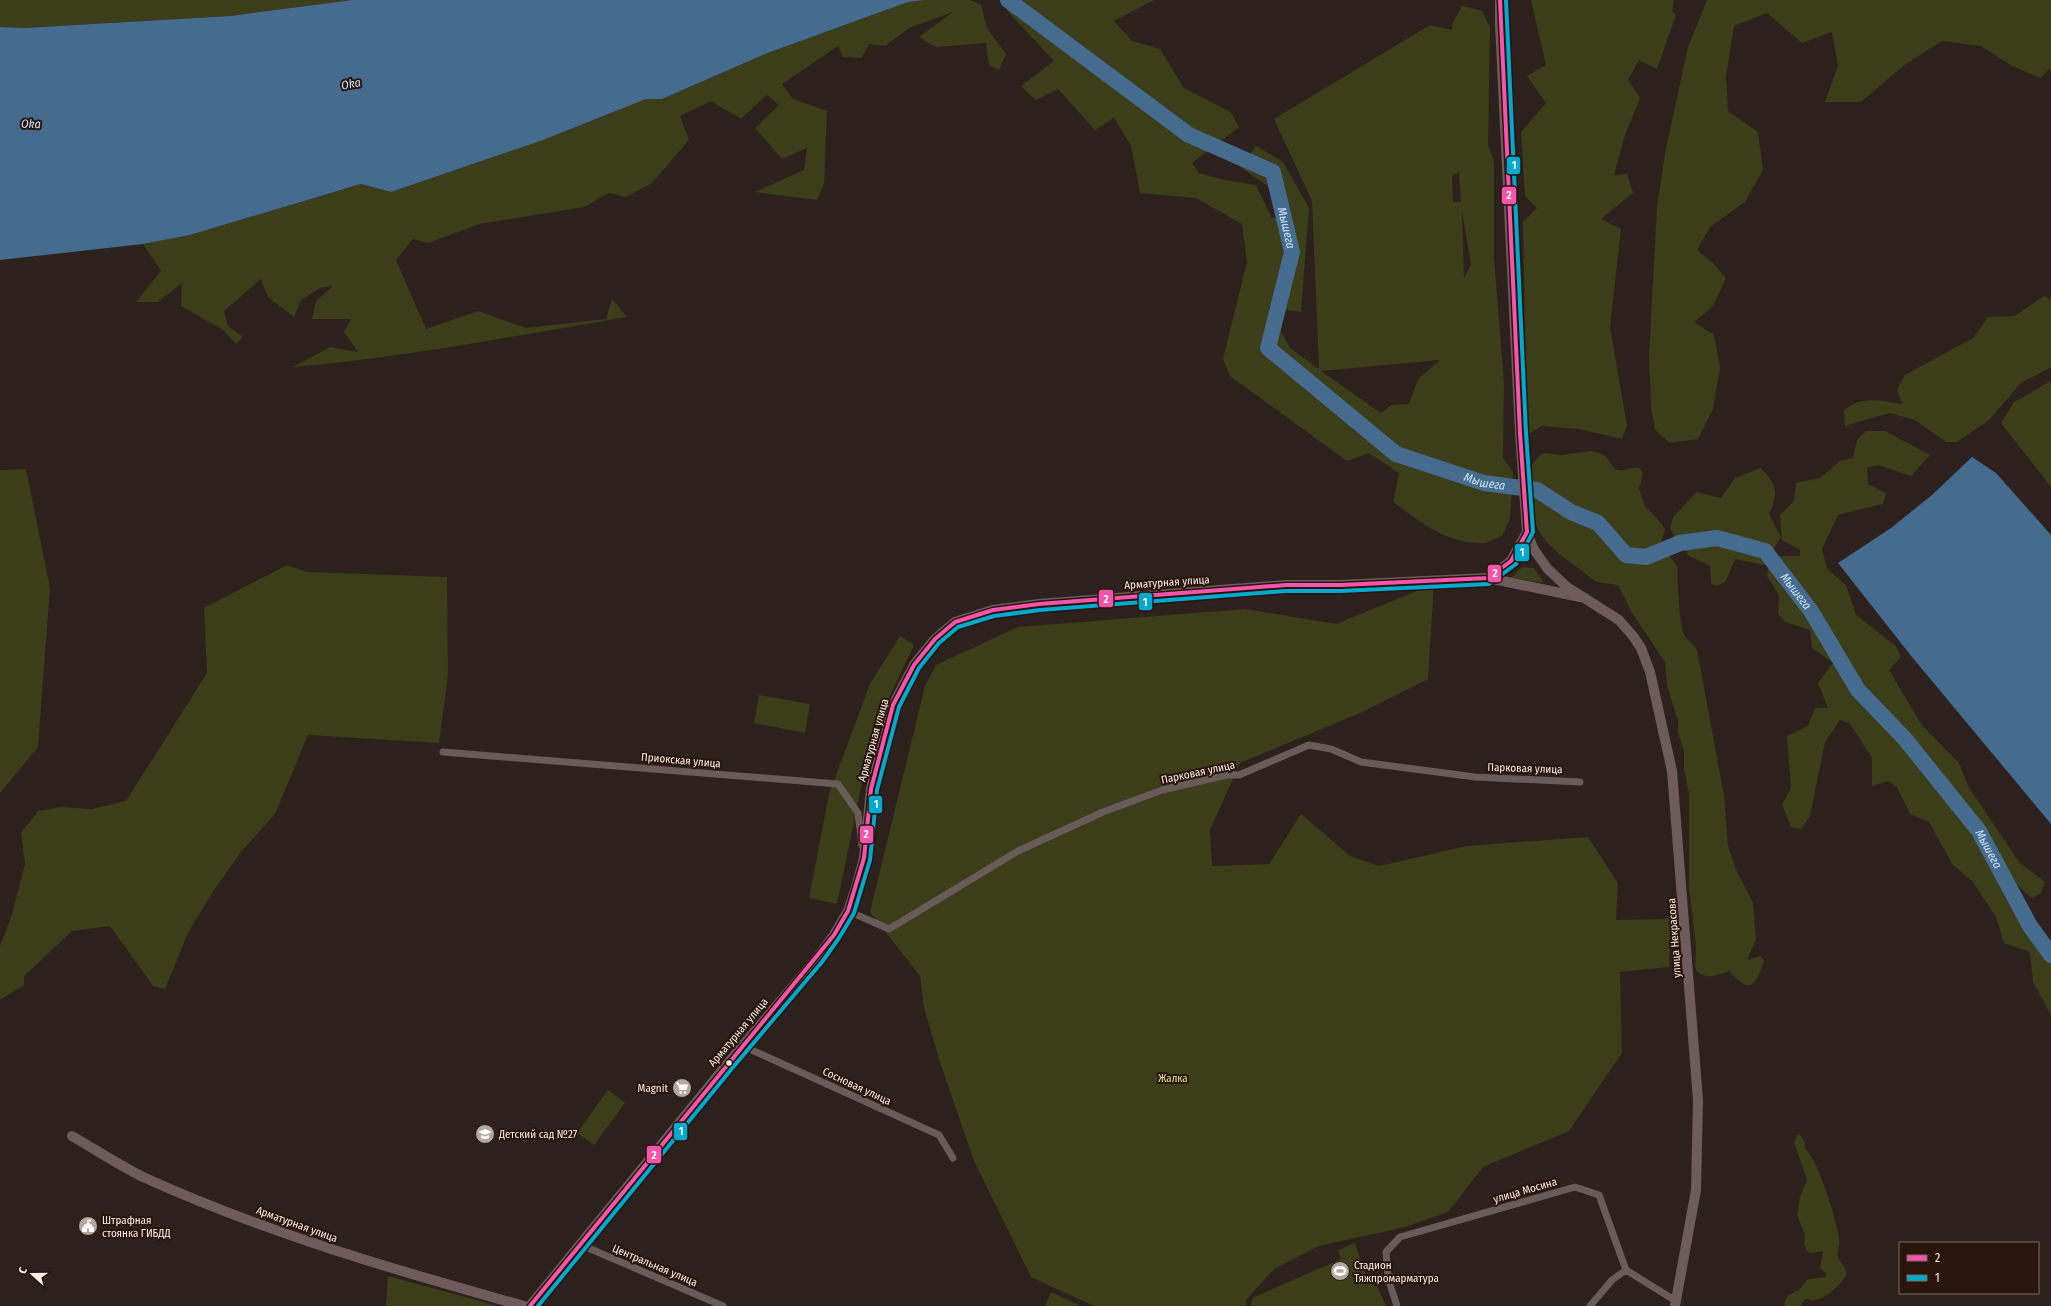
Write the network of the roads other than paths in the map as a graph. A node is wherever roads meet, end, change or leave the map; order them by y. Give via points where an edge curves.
1 (1500, 0) edge
2 (1527, 532) junction
3 (1488, 578) junction
4 (1585, 598) junction
5 (443, 752) dead end
6 (1580, 782) dead end
7 (864, 858) junction
8 (848, 911) junction
9 (743, 1046) junction
10 (72, 1136) dead end
11 (953, 1158) dead end
12 (579, 1244) junction
13 (1626, 1270) junction
14 (1676, 1304) edge
15 (524, 1306) edge
16 (530, 1306) edge
17 (723, 1306) edge
18 (1397, 1306) edge
19 (1590, 1306) edge

1 - 2 street, улица Некрасова
2 - 3 street via 1511,561
2 - 4 street, улица Некрасова via 1533,548 1547,568 1567,587
3 - 4 street, улица Некрасова
3 - 7 street, Арматурная улица via 1286,585 1039,604 993,610 955,622 935,639 914,665 893,705 871,789
4 - 14 street, улица Некрасова via 1619,620 1641,648 1650,672 1672,771 1698,1100 1696,1190
5 - 7 street, Приокская улица via 838,784 858,813
6 - 8 street, Парковая улица via 1475,777 1361,762 1331,749 1309,745 1239,775 1227,775 1162,790 1103,812 1018,851 889,929
7 - 8 street, Арматурная улица
8 - 9 street, Арматурная улица via 817,958
9 - 11 street, Сосновая улица via 939,1135
9 - 12 street, Арматурная улица
10 - 15 street, Арматурная улица via 142,1176 231,1213 384,1267
12 - 16 street, Арматурная улица
12 - 17 street, Центральная улица
13 - 14 street
13 - 18 street, улица Мосина via 1599,1195 1575,1187 1400,1237 1386,1252 1388,1278
13 - 19 street via 1612,1280

